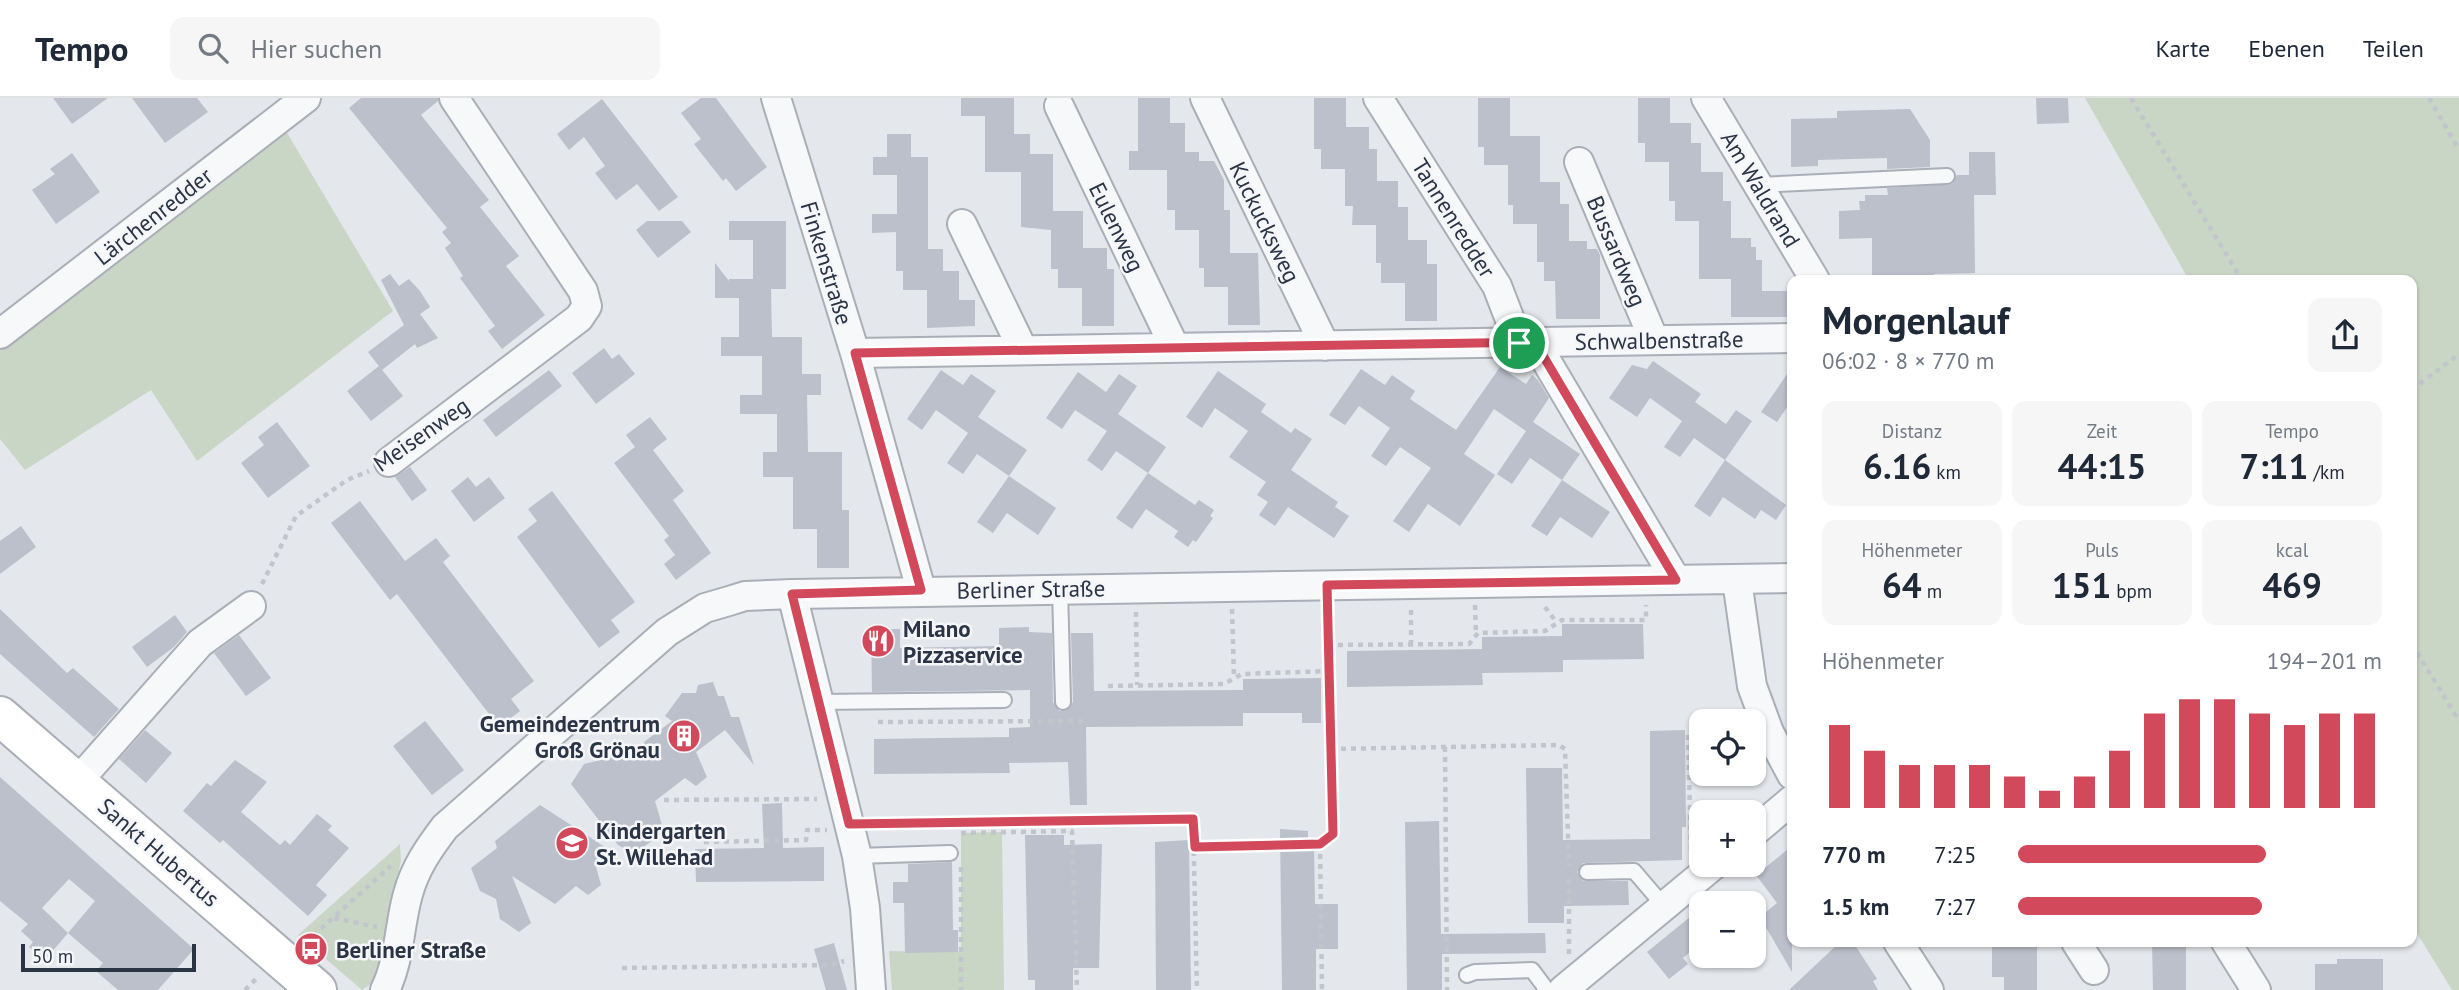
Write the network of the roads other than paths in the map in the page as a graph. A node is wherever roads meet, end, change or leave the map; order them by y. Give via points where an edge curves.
1 (306, 98) edge
2 (454, 98) edge
3 (776, 98) edge
4 (1205, 98) edge
5 (1378, 98) edge
6 (1706, 98) edge
7 (1059, 106) dead end
8 (1579, 162) dead end
9 (1947, 176) dead end
10 (1758, 185) junction
11 (962, 224) dead end
12 (1812, 275) edge
13 (0, 334) edge
14 (1787, 338) edge
15 (1654, 340) junction
16 (1527, 342) junction
17 (1325, 346) junction
18 (1175, 348) junction
19 (1023, 350) junction
20 (855, 353) junction
21 (389, 462) road end
22 (1787, 578) edge
23 (1676, 580) junction
24 (1737, 580) junction
25 (1060, 589) junction
26 (921, 590) junction
27 (792, 594) junction
28 (251, 606) road end
29 (1004, 700) dead end
30 (817, 702) junction
31 (1063, 702) dead end
32 (0, 716) edge
33 (1787, 766) edge
34 (77, 782) junction
35 (1787, 804) edge
36 (1766, 822) edge
37 (957, 853) road end
38 (857, 856) junction
39 (1587, 872) dead end
40 (1700, 877) edge
41 (1664, 906) junction
42 (1901, 947) edge
43 (2079, 947) edge
44 (2229, 947) edge
45 (2094, 970) dead end
46 (1467, 975) dead end
47 (1573, 982) edge
48 (317, 990) edge
49 (385, 990) edge
50 (871, 990) edge
51 (1547, 990) edge
52 (1929, 990) edge
53 (2256, 990) edge

1 - 13 street, Lärchenredder
2 - 21 street, Meisenweg via 583,291 587,306 579,318
3 - 20 street, Finkenstraße
4 - 17 street, Kuckucksweg
5 - 16 street, Tannenredder via 1497,286
6 - 10 street, Am Waldrand
7 - 18 street, Eulenweg
8 - 15 street, Bussardweg
9 - 10 lane
10 - 12 street, Am Waldrand
11 - 19 street
14 - 15 street, Schwalbenstraße
15 - 16 street, Schwalbenstraße
16 - 17 street, Schwalbenstraße
16 - 23 street, Tannenredder
17 - 18 street, Schwalbenstraße
18 - 19 street, Schwalbenstraße
19 - 20 street, Schwalbenstraße
20 - 26 street, Finkenstraße
22 - 24 street, Berliner Straße
23 - 24 street, Berliner Straße
23 - 25 street, Berliner Straße
24 - 33 street via 1752,686
25 - 26 street, Berliner Straße
25 - 31 lane
26 - 27 street, Berliner Straße
27 - 30 street
27 - 49 street, Berliner Straße via 745,596 705,608 667,632 445,827 421,859 408,894
28 - 34 street via 200,643
29 - 30 lane
30 - 38 street via 842,818
32 - 34 main road, Sankt Hubertus
34 - 48 main road, Sankt Hubertus
35 - 36 street
37 - 38 lane
38 - 50 street
39 - 41 lane via 1634,871
40 - 41 street
41 - 47 street
42 - 52 street
43 - 45 street
44 - 53 street
46 - 51 lane via 1532,970

